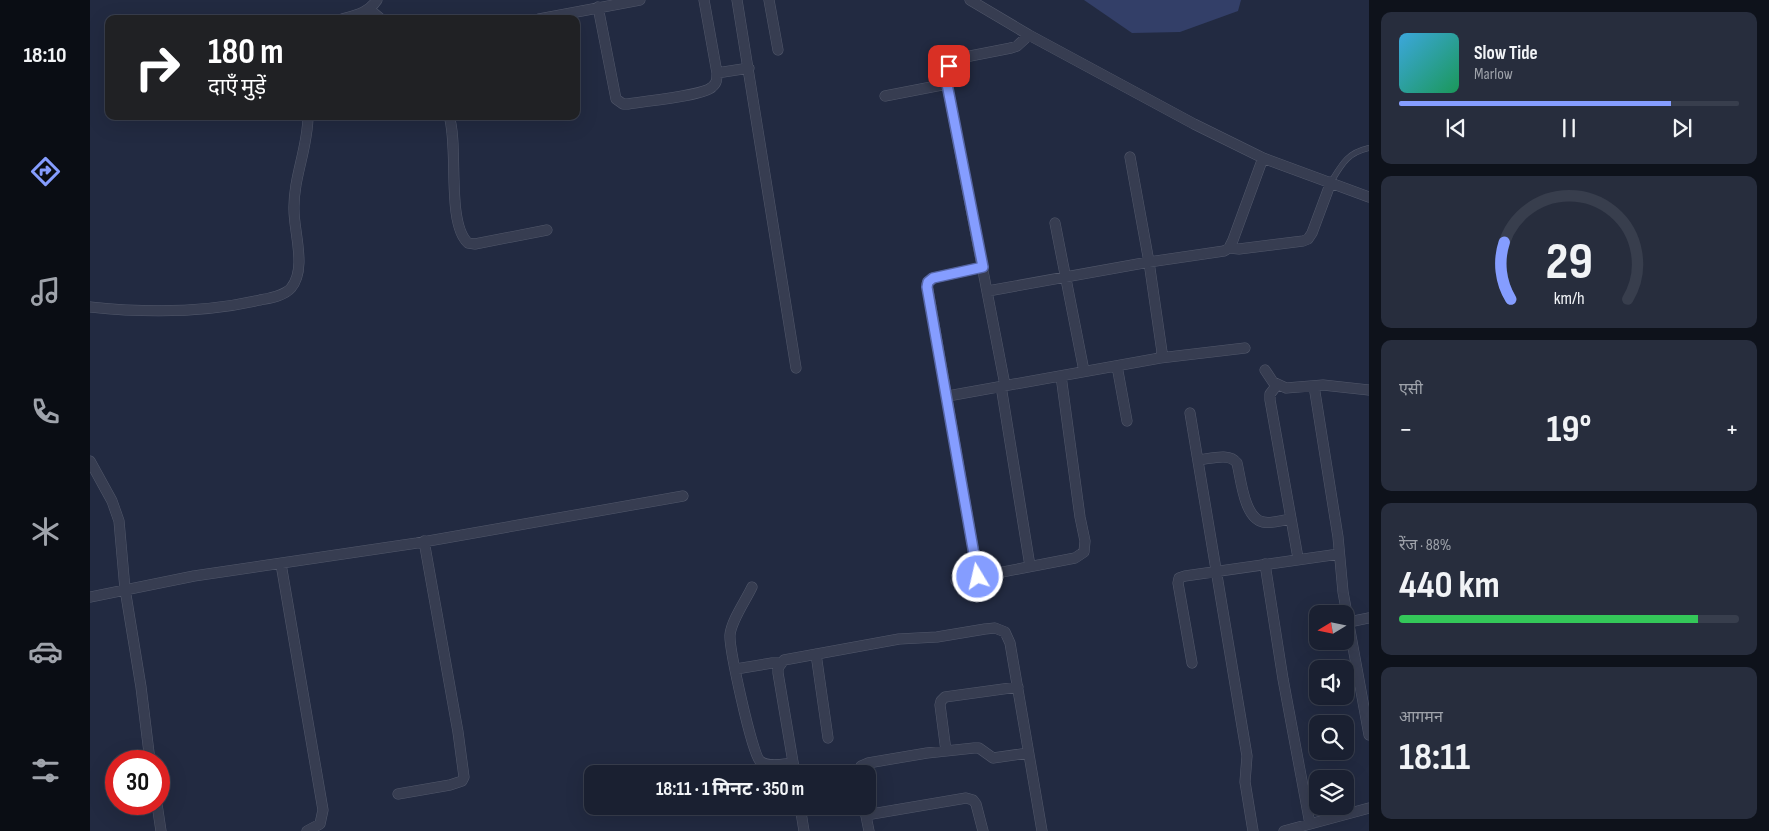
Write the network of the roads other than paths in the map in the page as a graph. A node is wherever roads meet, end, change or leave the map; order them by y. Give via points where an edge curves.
1 (377, 0) edge
2 (640, 0) edge
3 (704, 0) edge
4 (737, 0) edge
5 (769, 0) edge
6 (970, 0) edge
7 (598, 7) junction
8 (370, 9) junction
9 (357, 15) edge
10 (377, 15) edge
11 (558, 15) edge
12 (1029, 34) junction
13 (778, 50) dead end
14 (749, 68) junction
15 (717, 73) junction
16 (947, 84) junction
17 (885, 96) dead end
18 (308, 120) edge
19 (449, 120) edge
20 (1369, 148) edge
21 (1130, 157) dead end
22 (1263, 158) junction
23 (1331, 182) junction
24 (1369, 196) edge
25 (1055, 222) dead end
26 (546, 230) dead end
27 (1229, 248) junction
28 (1149, 262) junction
29 (983, 267) junction
30 (1065, 276) junction
31 (988, 291) junction
32 (90, 307) edge
33 (1245, 348) dead end
34 (1160, 358) junction
35 (1117, 366) junction
36 (796, 368) dead end
37 (1265, 370) dead end
38 (1084, 371) junction
39 (1061, 376) junction
40 (1277, 385) junction
41 (1003, 386) junction
42 (1314, 386) junction
43 (1369, 390) edge
44 (948, 396) junction
45 (1190, 413) dead end
46 (1127, 420) dead end
47 (1198, 460) junction
48 (90, 461) edge
49 (683, 496) dead end
50 (1291, 519) junction
51 (424, 541) junction
52 (1340, 554) junction
53 (1298, 558) junction
54 (281, 564) junction
55 (1265, 564) junction
56 (1030, 566) junction
57 (1215, 572) junction
58 (978, 577) junction
59 (956, 581) dead end
60 (752, 587) dead end
61 (125, 589) junction
62 (90, 597) edge
63 (1346, 605) edge
64 (1369, 618) edge
65 (1354, 621) edge
66 (1354, 650) edge
67 (816, 654) junction
68 (780, 663) junction
69 (1192, 663) dead end
70 (736, 669) junction
71 (1018, 687) junction
72 (1369, 735) edge
73 (828, 738) dead end
74 (149, 750) edge
75 (946, 751) junction
76 (1028, 754) junction
77 (769, 765) edge
78 (793, 765) edge
79 (863, 765) edge
80 (398, 794) dead end
81 (1369, 808) edge
82 (876, 810) edge
83 (159, 815) edge
84 (801, 815) edge
85 (866, 815) edge
86 (1310, 824) junction
87 (161, 831) edge
88 (307, 831) edge
89 (804, 831) edge
90 (869, 831) edge
91 (982, 831) edge
92 (1042, 831) edge
93 (1253, 831) edge
94 (1284, 831) edge

1 - 8 street
2 - 7 street
3 - 15 street
4 - 14 street
5 - 13 street
6 - 12 street
7 - 11 street
7 - 15 street via 615,96 619,102 628,104 703,92 715,84
8 - 9 street
8 - 10 street
12 - 16 street via 1017,46 970,55 953,62 947,70
12 - 22 street
14 - 15 street
14 - 36 street
16 - 17 street
16 - 29 street
18 - 32 street via 294,197 299,266 291,288 284,294 267,299 219,308
19 - 26 street via 456,206 463,239 475,244
20 - 23 lane via 1348,157
21 - 28 street
22 - 23 street
22 - 27 street
23 - 24 street
23 - 27 street via 1308,239 1239,250
25 - 30 street
27 - 28 street via 1221,252
28 - 30 street
28 - 34 street via 1162,352
29 - 31 street
29 - 44 street via 933,278 927,284
30 - 31 street
30 - 38 street
31 - 41 street
33 - 34 street
34 - 35 street
35 - 38 street
35 - 46 street
37 - 40 street
38 - 39 street
39 - 41 street
39 - 56 street via 1085,548 1075,558
40 - 42 street via 1286,388
40 - 50 street via 1270,397
41 - 44 street
41 - 56 street
42 - 43 street
42 - 52 street
44 - 58 street
45 - 47 street
47 - 50 street via 1226,457 1234,460 1253,516 1265,523
47 - 57 street
48 - 61 street via 119,521
49 - 51 street
50 - 53 street
51 - 54 street
51 - 80 street via 464,777 450,785
52 - 53 street
52 - 63 street
53 - 55 street
54 - 61 street
54 - 88 street via 323,810 320,824
55 - 57 street
55 - 86 street
56 - 58 street
57 - 69 street via 1178,580
57 - 93 street via 1247,756 1245,782
58 - 59 street
60 - 70 street via 731,630
61 - 62 street
61 - 74 street
64 - 65 street
66 - 72 street
67 - 68 street
67 - 71 street via 899,639 995,628 1007,635
67 - 73 street
68 - 70 street
68 - 78 street via 778,673
70 - 77 street via 757,758
71 - 75 street via 945,697 940,705
71 - 76 street
75 - 76 street via 979,748 993,758
75 - 79 street
76 - 92 street
81 - 86 street
82 - 91 street via 966,798 976,804
83 - 87 street
84 - 89 street
85 - 90 street
86 - 94 street

